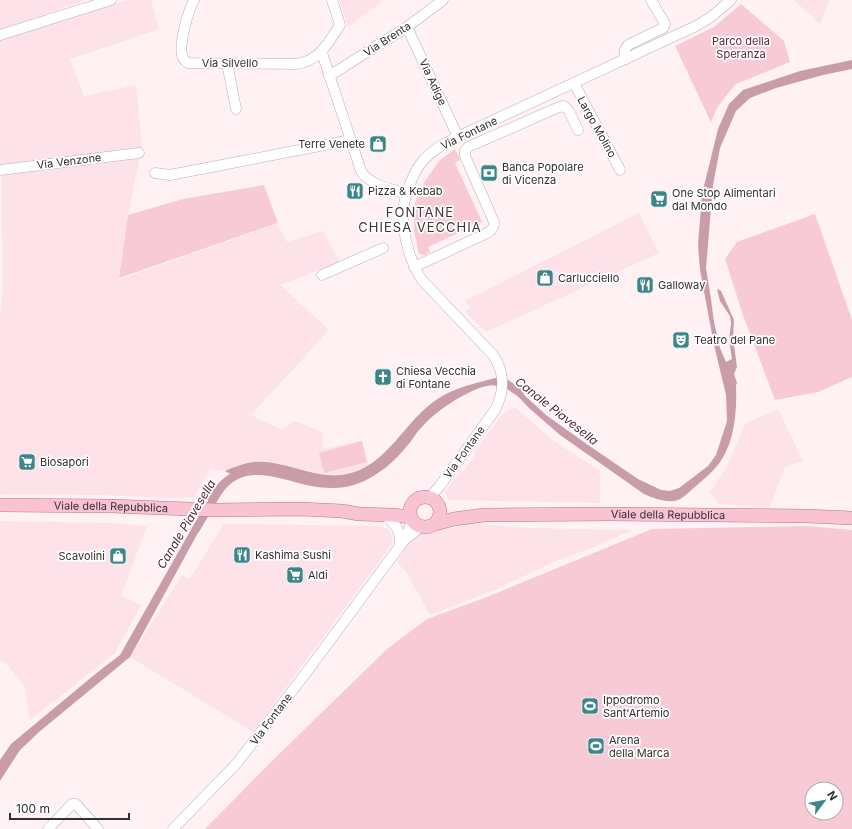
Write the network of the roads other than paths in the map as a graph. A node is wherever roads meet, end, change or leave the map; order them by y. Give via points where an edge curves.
1 (111, 0) edge
2 (194, 0) edge
3 (332, 0) edge
4 (443, 0) edge
5 (650, 0) edge
6 (731, 0) edge
7 (665, 24) junction
8 (407, 27) junction
9 (0, 35) edge
10 (679, 35) junction
11 (318, 54) junction
12 (626, 60) junction
13 (227, 63) junction
14 (305, 63) junction
15 (329, 76) junction
16 (574, 83) junction
17 (236, 109) dead end
18 (489, 122) junction
19 (578, 130) dead end
20 (495, 136) junction
21 (458, 137) junction
22 (351, 140) junction
23 (138, 154) dead end
24 (0, 170) edge
25 (620, 170) dead end
26 (155, 173) dead end
27 (407, 194) junction
28 (383, 248) dead end
29 (414, 267) junction
30 (322, 274) dead end
31 (435, 503) junction
32 (0, 504) edge
33 (342, 511) junction
34 (384, 515) junction
35 (484, 515) junction
36 (414, 518) junction
37 (852, 518) edge
38 (435, 524) junction
39 (402, 542) junction
40 (48, 829) edge
41 (98, 829) edge
42 (173, 829) edge

1 - 9 street
2 - 13 street, Via Silvello via 184,30 182,56 193,63
3 - 11 street via 340,25
4 - 8 street, Via Brenta
5 - 7 street
6 - 10 street, Via Fontane via 707,20
7 - 10 street
7 - 12 street via 663,28 628,45 624,56
8 - 15 street, Via Brenta
8 - 21 street, Via Adige
10 - 12 street, Via Fontane
11 - 14 street
11 - 15 street
12 - 16 street, Via Fontane
13 - 14 street, Via Silvello
13 - 17 street
14 - 15 street via 322,69
15 - 22 street
16 - 18 street, Via Fontane
16 - 25 street, Largo Molino
18 - 20 street
18 - 21 street, Via Fontane
19 - 20 street, Largo Molino via 564,106
20 - 29 street, Largo Molino via 468,147 465,151 494,222 493,230
21 - 27 street, Via Fontane via 436,149 422,162
22 - 26 street via 170,175
22 - 27 street via 365,177
23 - 24 street, Via Venzone
27 - 29 street, Via Fontane via 403,212 406,238
28 - 30 street
29 - 31 street, Via Fontane via 422,280 490,350 498,361 502,376 501,399 439,487
31 - 35 main road, Viale della Repubblica
31 - 36 main road, Viale della Repubblica via 418,499
31 - 38 main road via 439,517
32 - 33 main road, Viale della Repubblica
33 - 34 main road, Viale della Repubblica
33 - 36 main road, Viale della Repubblica via 400,507
34 - 36 main road, Viale della Repubblica
34 - 39 street via 396,526
35 - 37 main road, Viale della Repubblica via 625,514
35 - 38 main road, Viale della Repubblica
36 - 38 main road, Viale della Repubblica via 426,528
36 - 39 street, Via Fontane
39 - 42 street, Via Fontane via 237,763
40 - 41 street via 72,804 76,804

